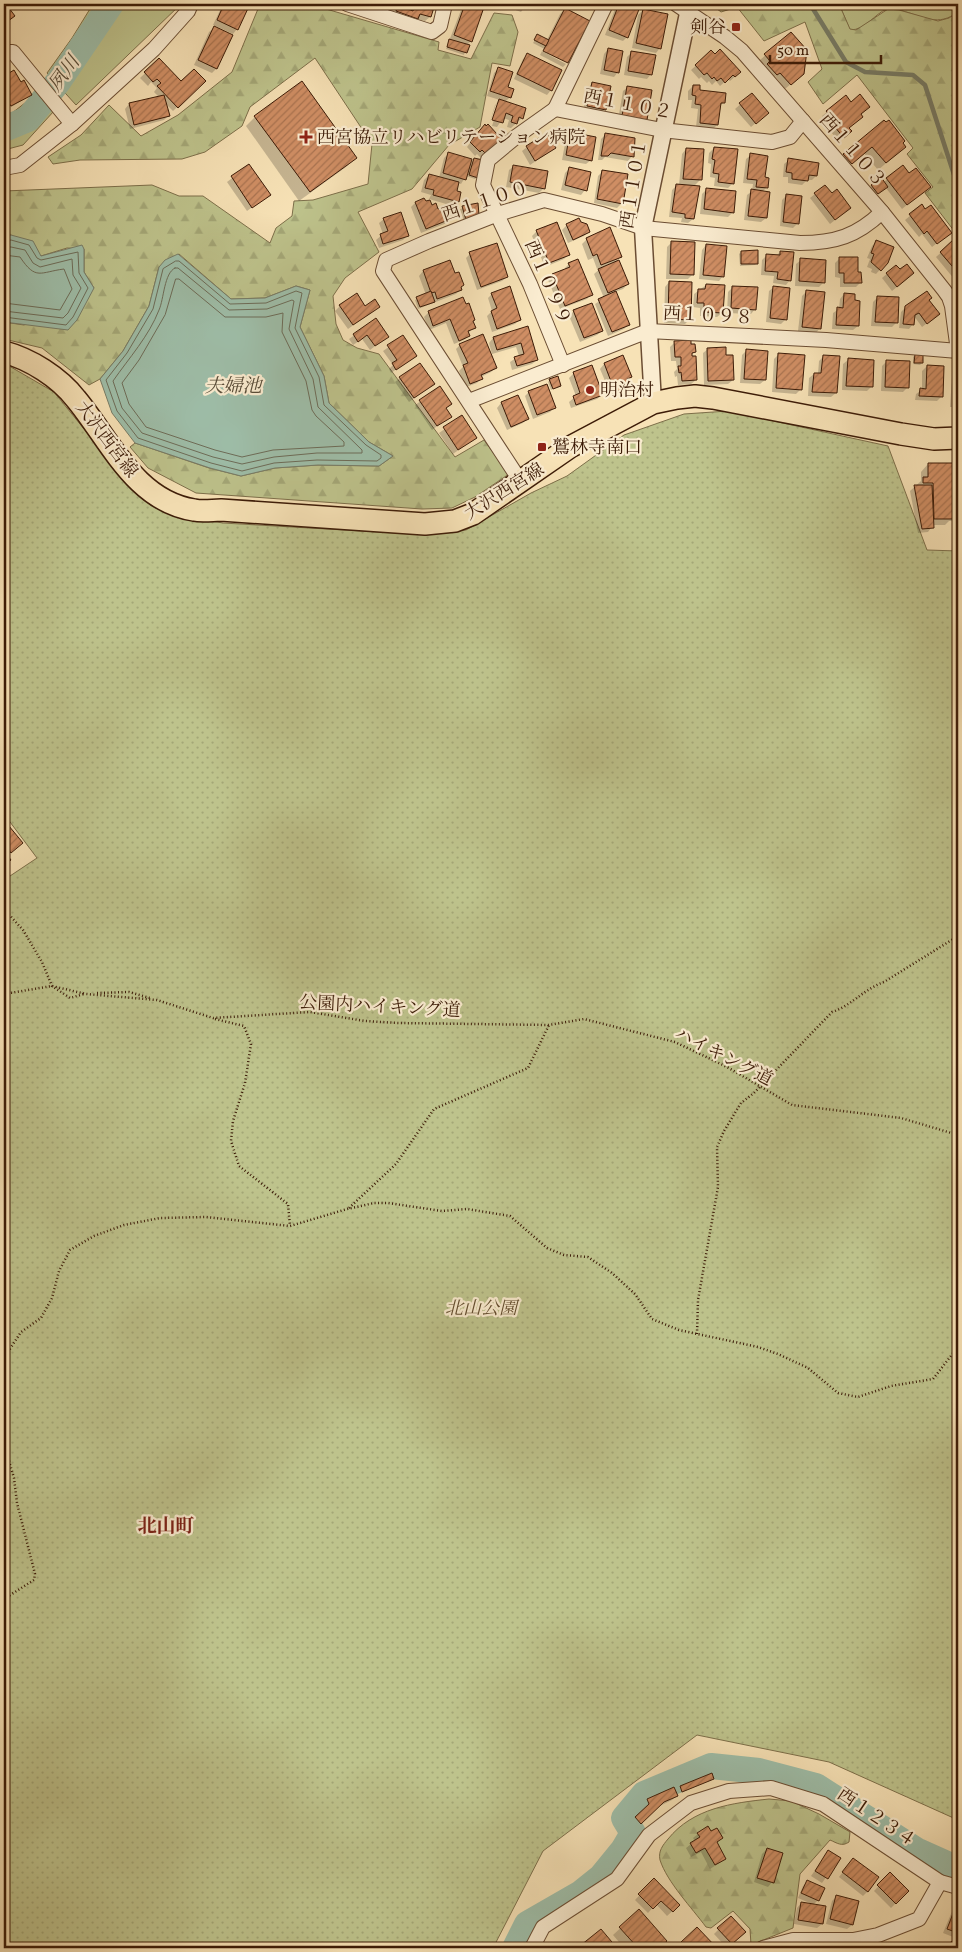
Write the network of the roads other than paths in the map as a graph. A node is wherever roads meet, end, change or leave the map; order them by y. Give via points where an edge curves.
1 (191, 4) edge
2 (347, 4) edge
3 (445, 4) edge
4 (606, 4) edge
5 (685, 6) edge
6 (4, 52) edge
7 (555, 109) junction
8 (803, 121) junction
9 (72, 124) junction
10 (662, 130) junction
11 (4, 168) edge
12 (882, 212) junction
13 (498, 214) junction
14 (643, 228) junction
15 (648, 331) junction
16 (958, 351) edge
17 (4, 352) edge
18 (562, 365) junction
19 (469, 402) junction
20 (654, 403) junction
21 (958, 438) edge
22 (521, 482) junction
23 (940, 1882) junction
24 (958, 1887) edge
25 (532, 1948) edge
26 (763, 1948) edge

1 - 9 street via 154,49
2 - 3 street via 432,32 440,26
4 - 7 street, 西１１０２
5 - 8 street, 西１１０３ via 742,51
5 - 10 street, 西１１０１
6 - 9 street via 14,52
7 - 10 street, 西１１０２
7 - 13 street, 西１０９９ via 488,160 483,185
8 - 10 street, 西１１０２ via 790,138 772,142
8 - 12 street, 西１１０３
9 - 11 street via 20,165
10 - 14 street, 西１１０１
12 - 14 street, 西１１００ via 867,227 837,240 818,243
12 - 16 street, 西１１０３ via 950,297
13 - 14 street, 西１１００ via 544,200
13 - 18 street, 西１０９９
13 - 19 street, 西１１００ via 386,260 383,271
14 - 15 street, 西１１０１
15 - 16 street, 西１０９８
15 - 18 street, 西１０９８
15 - 20 street, 西１１０１
17 - 22 main road, 大沢西宮線 via 16,355 56,378 76,397 125,465 150,492 170,503 195,510 425,524 455,521 473,514
18 - 19 street, 西１０９８
19 - 22 street, 西１１００
20 - 21 main road, 大沢西宮線 via 685,397 713,398 901,434 934,439
20 - 22 main road, 大沢西宮線 via 570,447
23 - 24 street, 西１２３４
23 - 25 street, 西１２３４ via 823,1804 770,1788 730,1791 691,1802 650,1835 617,1879 543,1927
23 - 26 street via 920,1919 878,1935 853,1940 793,1940

